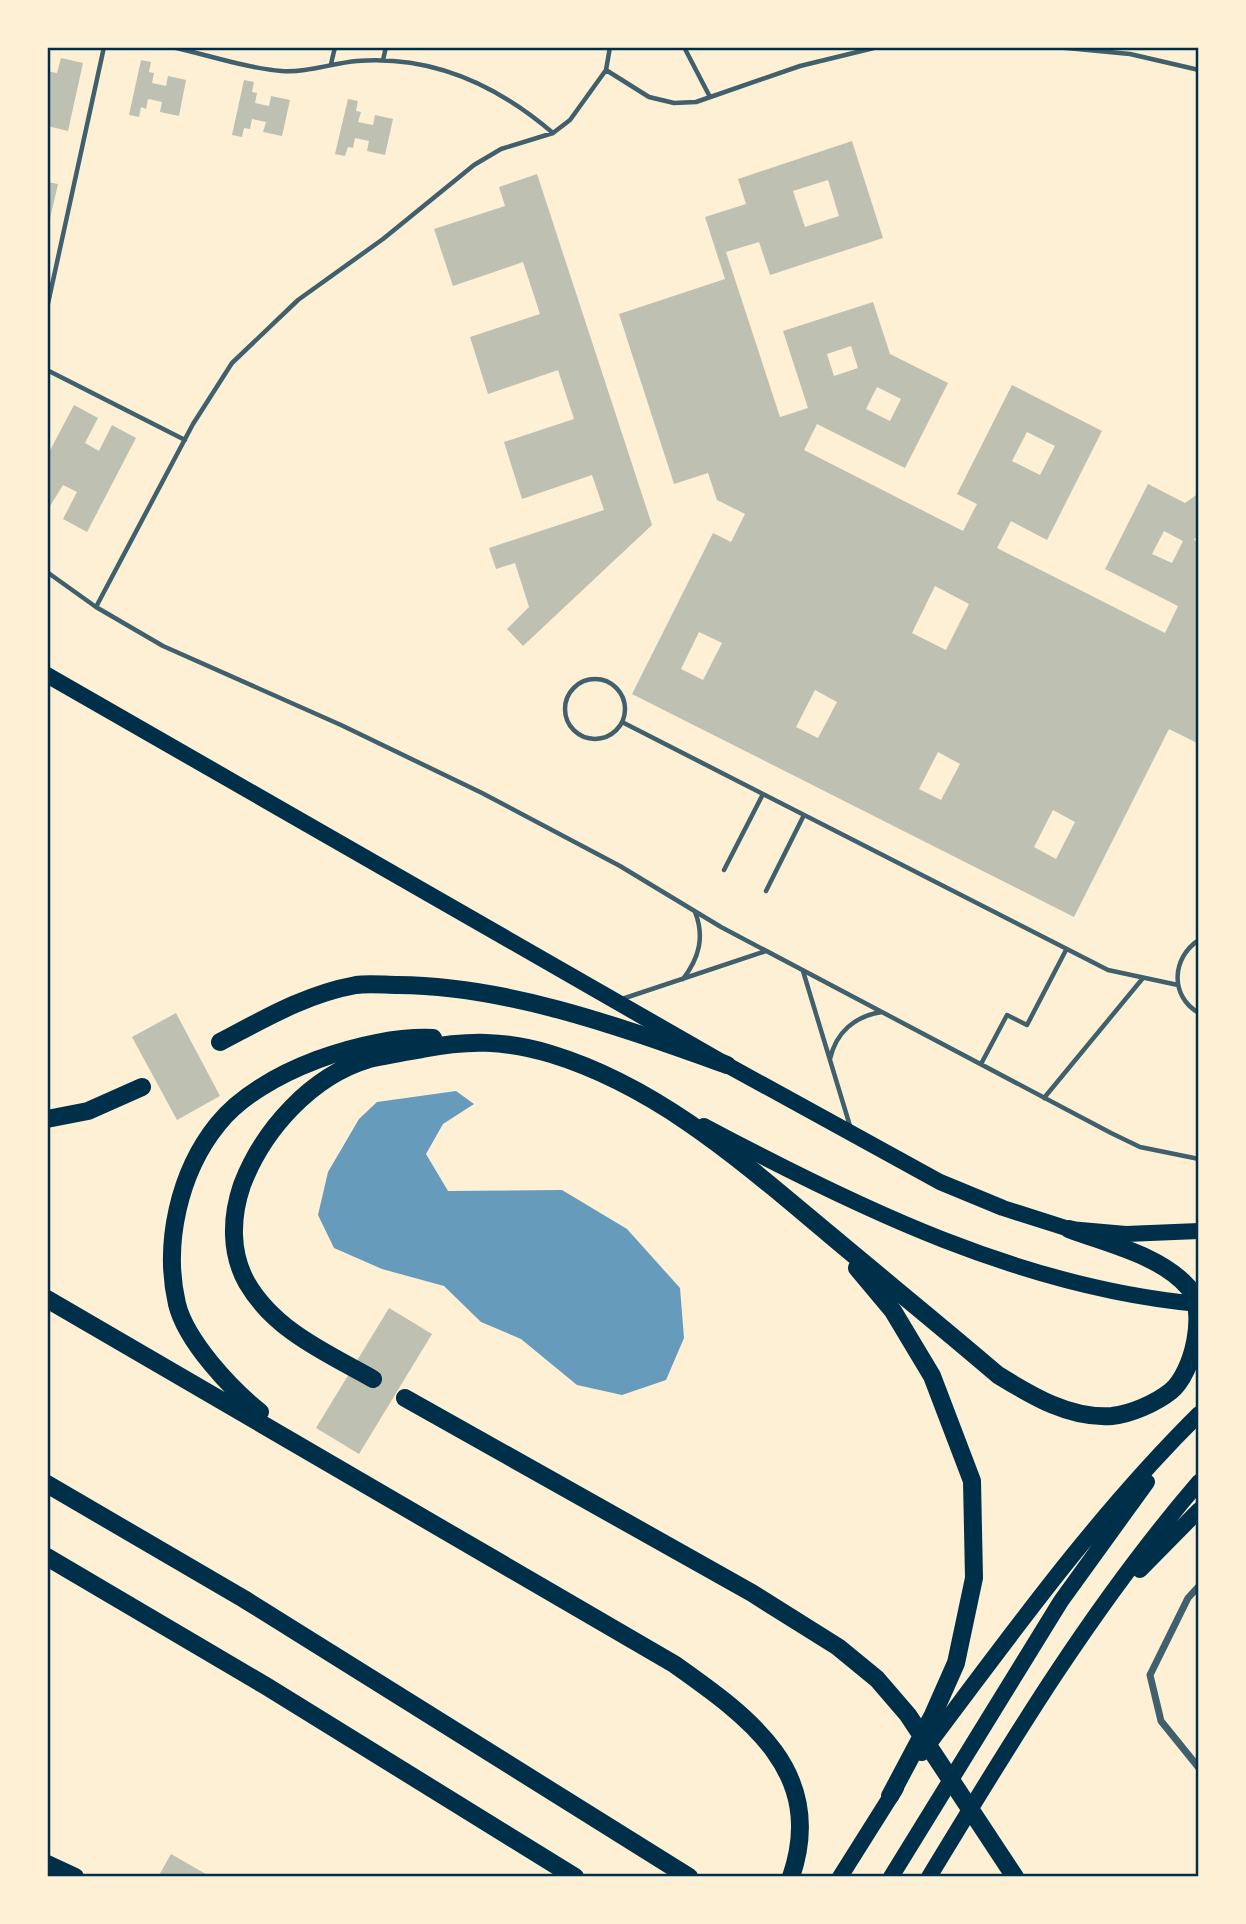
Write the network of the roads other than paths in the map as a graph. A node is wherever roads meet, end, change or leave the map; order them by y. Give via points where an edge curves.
1 (104, 47) edge
2 (172, 47) edge
3 (335, 47) edge
4 (386, 47) edge
5 (610, 47) edge
6 (684, 47) edge
7 (878, 47) edge
8 (1056, 47) edge
9 (383, 60) junction
10 (331, 64) junction
11 (606, 70) junction
12 (1199, 70) edge
13 (709, 97) junction
14 (553, 133) junction
15 (47, 308) edge
16 (47, 370) edge
17 (185, 440) junction
18 (47, 572) edge
19 (96, 607) junction
20 (47, 675) edge
21 (622, 722) junction
22 (762, 796) junction
23 (803, 816) junction
24 (724, 870) dead end
25 (766, 891) dead end
26 (695, 912) junction
27 (1199, 940) edge
28 (1066, 949) junction
29 (767, 951) junction
30 (803, 971) junction
31 (1143, 978) junction
32 (683, 979) junction
33 (1178, 985) junction
34 (618, 1000) junction
35 (882, 1012) junction
36 (1199, 1013) edge
37 (467, 1040) junction
38 (220, 1042) dead end
39 (830, 1059) junction
40 (981, 1064) junction
41 (727, 1065) junction
42 (142, 1087) dead end
43 (1044, 1098) junction
44 (669, 1108) junction
45 (47, 1119) edge
46 (852, 1133) junction
47 (1199, 1159) edge
48 (1069, 1229) junction
49 (825, 1231) junction
50 (1199, 1231) edge
51 (47, 1298) edge
52 (1199, 1304) edge
53 (373, 1379) dead end
54 (405, 1398) dead end
55 (1199, 1415) edge
56 (321, 1458) junction
57 (1199, 1482) edge
58 (47, 1484) edge
59 (1199, 1510) edge
60 (47, 1558) edge
61 (1199, 1586) edge
62 (1091, 1618) junction
63 (1199, 1768) edge
64 (890, 1796) junction
65 (47, 1864) edge
66 (75, 1877) edge
67 (575, 1877) edge
68 (689, 1877) edge
69 (791, 1877) edge
70 (839, 1877) edge
71 (891, 1877) edge
72 (929, 1877) edge
73 (1015, 1877) edge

1 - 15 lane
2 - 10 lane via 284,71
3 - 10 lane
4 - 9 lane
5 - 11 lane
6 - 13 lane
7 - 13 lane via 810,63
8 - 12 lane via 1130,54
9 - 10 lane
9 - 14 lane via 421,64 481,83 524,108
11 - 13 lane via 649,97 674,103
11 - 14 lane via 570,120
14 - 17 lane via 501,149 474,165 298,300 232,363
16 - 17 lane
17 - 19 lane
18 - 19 lane
19 - 26 lane via 198,664 341,725 494,799
20 - 34 highway
21 - 21 lane via 625,706 612,684 596,678 568,695 567,720 578,734 602,738
21 - 22 lane
22 - 23 lane
22 - 24 lane
23 - 25 lane
23 - 28 lane
26 - 29 lane
26 - 32 lane via 701,942
27 - 33 lane via 1183,955
28 - 31 lane via 1108,970
28 - 40 lane via 1027,1025 1007,1015
29 - 30 lane
29 - 32 lane
30 - 35 lane
30 - 39 lane
31 - 33 lane
31 - 43 lane
32 - 34 lane
33 - 36 lane via 1186,1003
34 - 41 highway
35 - 39 lane via 848,1027
35 - 40 lane
37 - 44 highway via 550,1053
37 - 53 highway via 366,1060 323,1083 296,1102 265,1136 237,1200 233,1231 237,1261 261,1302 289,1331
37 - 56 highway via 381,1040 321,1058 266,1083 219,1122 192,1164 176,1219 172,1258 177,1307 206,1359 247,1401
38 - 41 highway via 293,1003 358,985 425,985 510,999
39 - 46 lane
40 - 43 lane
41 - 46 highway
42 - 45 highway via 88,1111
43 - 47 lane via 1140,1147
44 - 49 highway
44 - 52 highway via 818,1187 925,1232 1053,1277 1153,1300
46 - 48 highway via 940,1182 1003,1209
48 - 49 highway via 1166,1268 1190,1289 1198,1319 1190,1361 1172,1390 1142,1408 1112,1416 1071,1411 1035,1398 998,1375
48 - 50 highway via 1126,1234
49 - 64 highway via 893,1311 932,1376 972,1481 974,1578 956,1662
51 - 56 highway
54 - 73 highway via 798,1620 877,1679 908,1715
55 - 64 highway via 1073,1553
55 - 71 highway via 1061,1601
56 - 69 highway via 674,1664 734,1706 759,1730 789,1774 799,1805 799,1840
57 - 62 highway
58 - 68 highway via 244,1599
59 - 62 highway
60 - 67 highway via 266,1686
61 - 63 street via 1188,1598 1150,1675 1161,1721
62 - 72 highway
64 - 70 highway
65 - 66 highway

